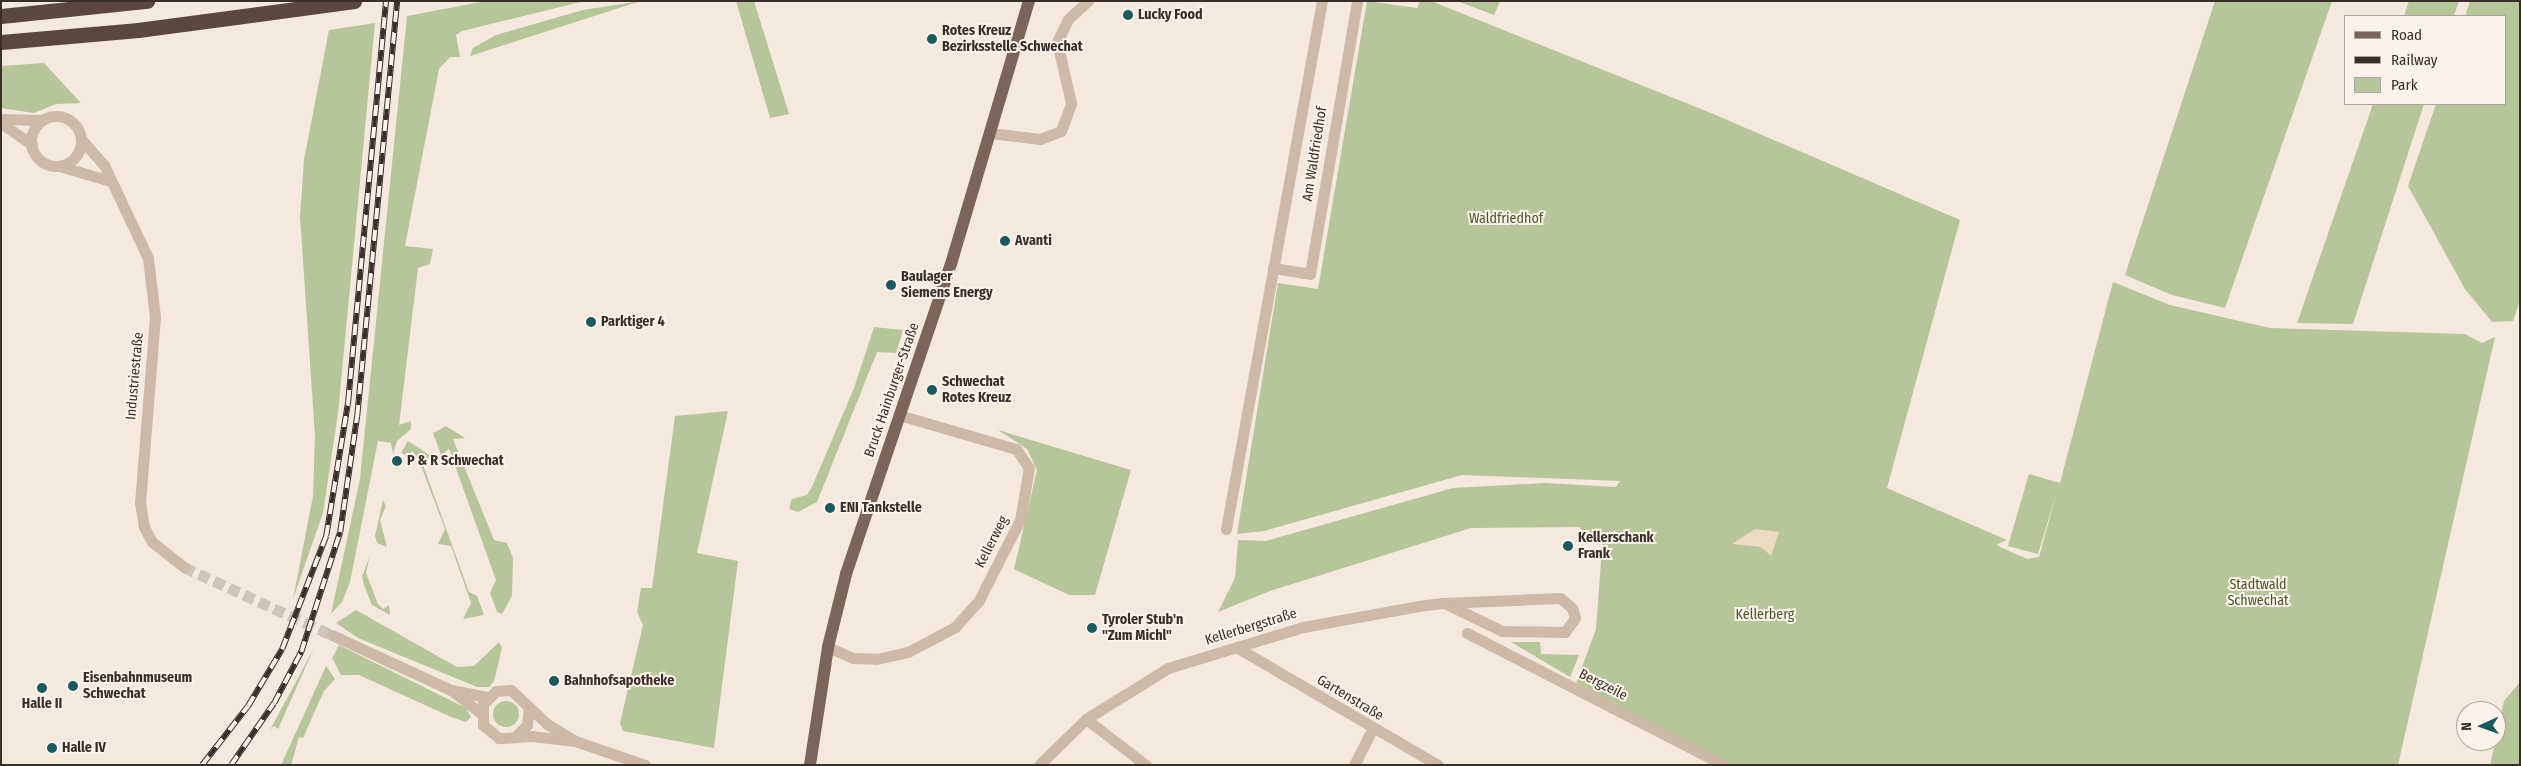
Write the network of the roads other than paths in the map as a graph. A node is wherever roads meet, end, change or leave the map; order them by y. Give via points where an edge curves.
1 (147, 1) edge
2 (354, 1) edge
3 (1028, 1) edge
4 (1088, 1) edge
5 (1322, 1) edge
6 (1358, 1) edge
7 (1, 16) edge
8 (1, 42) edge
9 (1, 119) edge
10 (42, 120) junction
11 (1, 123) edge
12 (990, 133) junction
13 (82, 140) junction
14 (32, 145) junction
15 (58, 166) junction
16 (107, 180) junction
17 (1273, 268) junction
18 (899, 415) junction
19 (1226, 529) dead end
20 (184, 567) tunnel mouth
21 (1444, 603) junction
22 (1467, 633) dead end
23 (332, 635) tunnel mouth
24 (1236, 646) junction
25 (828, 647) junction
26 (451, 690) junction
27 (488, 697) junction
28 (529, 708) junction
29 (480, 713) junction
30 (1086, 719) junction
31 (1372, 730) junction
32 (515, 737) junction
33 (575, 741) junction
34 (645, 765) edge
35 (810, 765) edge
36 (1039, 765) edge
37 (1146, 765) edge
38 (1354, 765) edge
39 (1438, 765) edge
40 (1724, 765) edge

1 - 7 highway
2 - 8 highway via 138,30
3 - 12 main road, Bruck Hainburger-Straße
4 - 12 street via 1068,19 1059,35 1057,49 1071,103 1061,131 1040,138
5 - 17 street, Am Waldfriedhof
6 - 17 street, Am Waldfriedhof via 1310,274
9 - 10 street
10 - 13 street via 66,118 76,125
10 - 14 street via 34,130
11 - 14 street
12 - 18 main road, Bruck Hainburger-Straße
13 - 15 street via 77,156
13 - 16 street, Industriestraße via 104,166
14 - 15 street via 43,162
15 - 16 street
16 - 20 street, Industriestraße via 136,226 154,287 141,472 144,527 161,553
17 - 19 street, Am Waldfriedhof
18 - 25 main road, Bruck Hainburger-Straße via 846,574
18 - 25 street, Kellerweg via 1016,449 1029,468 1028,493 1020,520 970,613 940,637 908,652 863,660
21 - 21 street, Kellerbergstraße via 1502,631 1565,632 1575,618 1572,608 1560,598
21 - 24 street, Kellerbergstraße via 1303,627
22 - 40 street, Bergzeile
23 - 26 street
24 - 30 street, Kellerbergstraße via 1168,668
24 - 31 street, Gartenstraße
25 - 35 main road, Bruck Hainburger-Straße
26 - 27 street
26 - 29 street
27 - 28 street via 511,690
27 - 29 street
28 - 32 street via 527,724
28 - 33 street
29 - 32 street via 489,733
30 - 36 street, Kellerbergstraße
30 - 37 street via 1130,756
31 - 38 street
31 - 39 street, Gartenstraße
32 - 33 street
33 - 34 street

